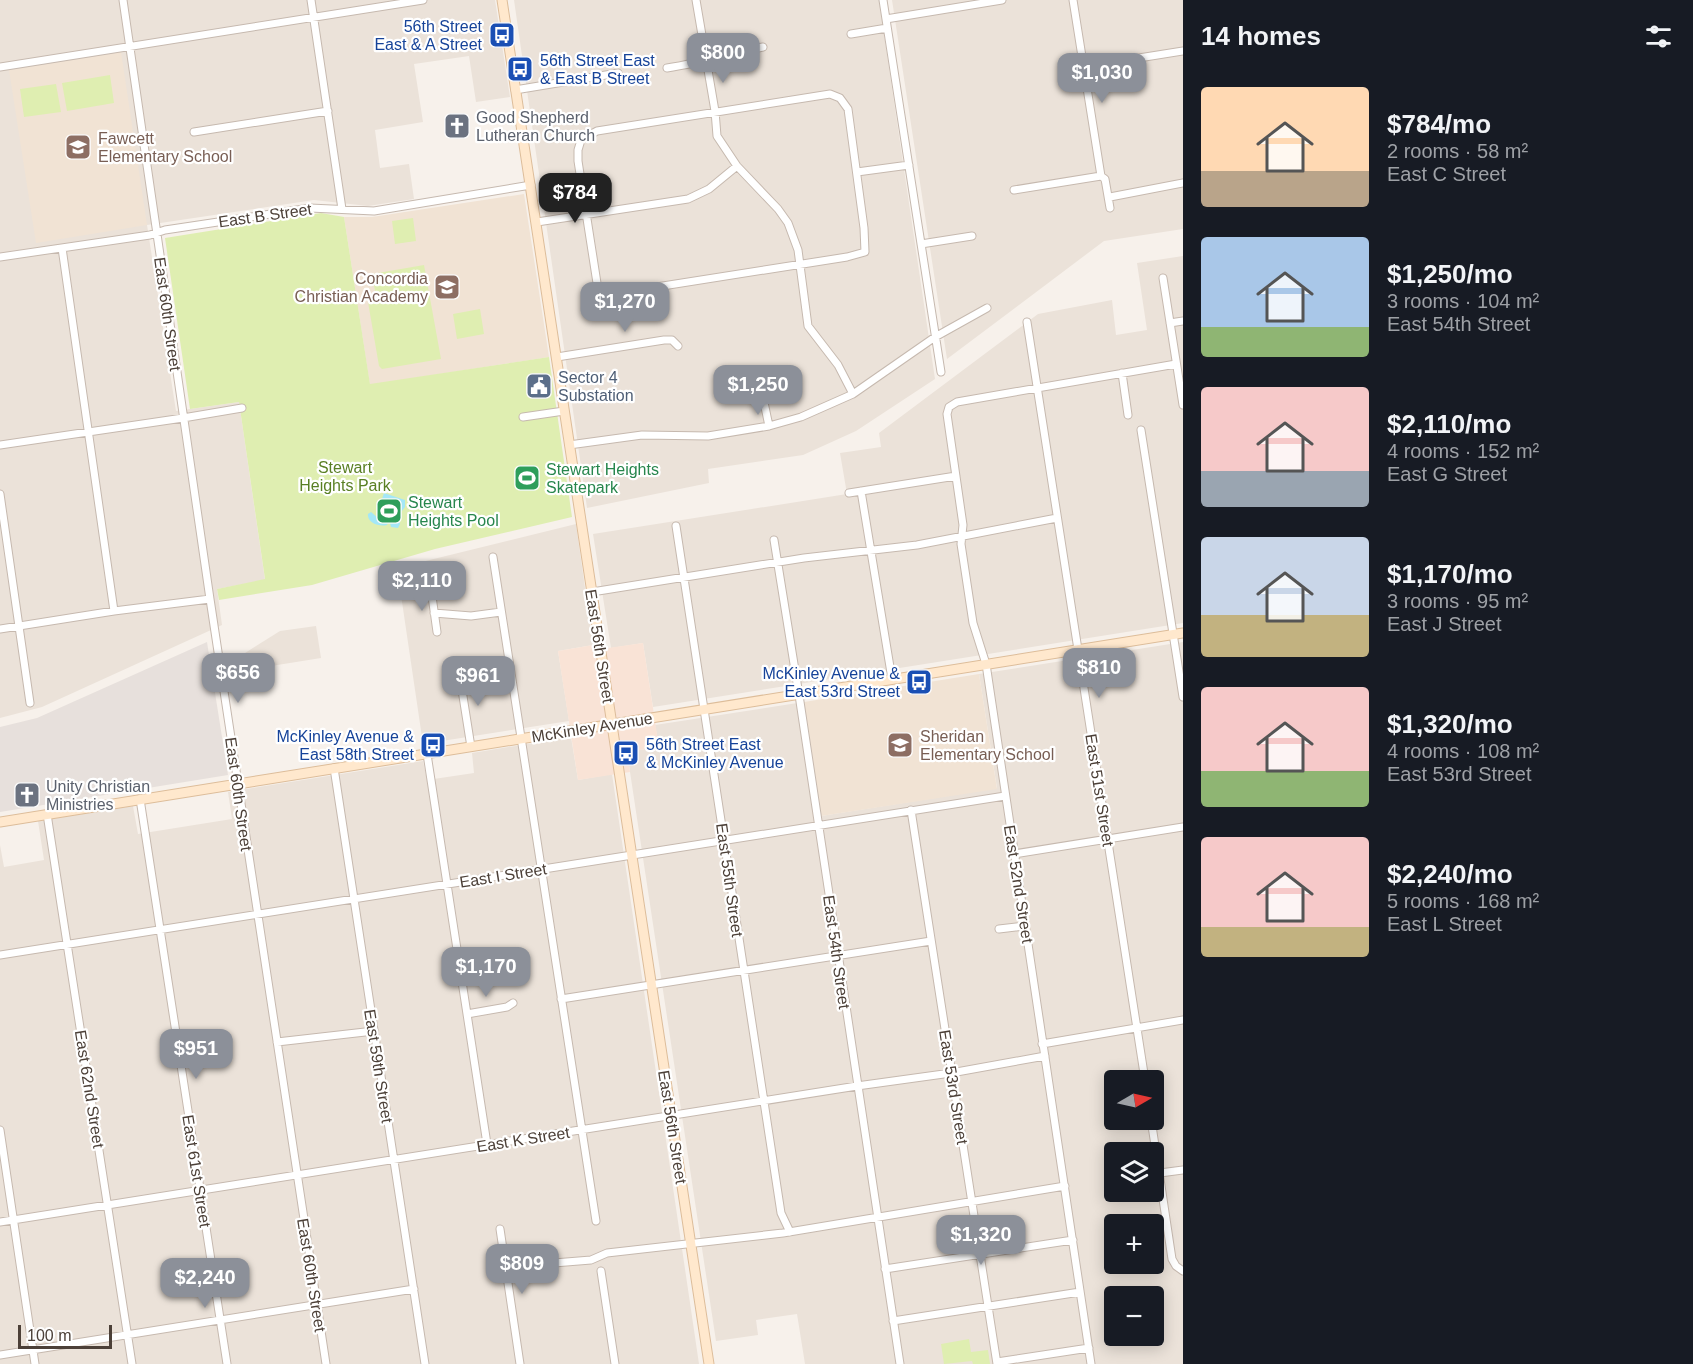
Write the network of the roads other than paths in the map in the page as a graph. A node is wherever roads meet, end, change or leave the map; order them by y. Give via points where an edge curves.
1 (123, 0) edge
2 (311, 0) edge
3 (423, 0) edge
4 (502, 0) edge
5 (696, 0) edge
6 (883, 0) edge
7 (1002, 0) edge
8 (1074, 0) edge
9 (313, 16) junction
10 (886, 19) junction
11 (887, 28) junction
12 (851, 34) dead end
13 (129, 46) junction
14 (763, 47) dead end
15 (1183, 51) edge
16 (707, 62) junction
17 (0, 67) edge
18 (667, 68) dead end
19 (1084, 70) junction
20 (618, 73) dead end
21 (515, 90) junction
22 (328, 111) junction
23 (715, 111) junction
24 (194, 132) dead end
25 (909, 165) junction
26 (737, 166) junction
27 (857, 172) junction
28 (1101, 176) junction
29 (1183, 183) edge
30 (531, 185) junction
31 (1014, 190) dead end
32 (1110, 197) junction
33 (342, 208) junction
34 (1110, 208) dead end
35 (586, 214) junction
36 (537, 222) junction
37 (157, 232) junction
38 (972, 236) dead end
39 (921, 244) junction
40 (62, 248) junction
41 (0, 257) edge
42 (800, 264) junction
43 (1163, 278) dead end
44 (987, 308) dead end
45 (1183, 321) edge
46 (1027, 322) dead end
47 (1170, 323) junction
48 (935, 337) junction
49 (678, 346) dead end
50 (557, 357) junction
51 (1176, 364) junction
52 (941, 372) dead end
53 (1122, 373) junction
54 (752, 377) dead end
55 (1181, 385) edge
56 (1036, 388) junction
57 (853, 393) junction
58 (1183, 405) edge
59 (242, 408) dead end
60 (564, 411) junction
61 (1128, 416) dead end
62 (523, 417) dead end
63 (183, 418) junction
64 (769, 426) junction
65 (1141, 430) dead end
66 (88, 433) junction
67 (0, 445) edge
68 (568, 445) junction
69 (956, 476) junction
70 (861, 491) junction
71 (849, 493) dead end
72 (0, 494) edge
73 (1056, 518) junction
74 (676, 525) dead end
75 (962, 537) junction
76 (774, 540) dead end
77 (871, 549) junction
78 (493, 556) dead end
79 (777, 563) junction
80 (685, 578) junction
81 (431, 589) dead end
82 (592, 592) junction
83 (210, 599) junction
84 (114, 611) junction
85 (501, 612) junction
86 (434, 613) junction
87 (19, 627) junction
88 (0, 629) edge
89 (437, 632) dead end
90 (1179, 634) edge
91 (1079, 650) junction
92 (986, 664) junction
93 (455, 679) dead end
94 (892, 679) junction
95 (799, 695) junction
96 (1183, 697) edge
97 (30, 703) dead end
98 (704, 710) junction
99 (612, 724) junction
100 (520, 739) junction
101 (471, 747) junction
102 (427, 754) junction
103 (334, 768) junction
104 (237, 783) junction
105 (1005, 795) junction
106 (140, 799) junction
107 (911, 810) junction
108 (47, 814) junction
109 (0, 822) edge
110 (818, 824) junction
111 (1183, 827) edge
112 (1108, 839) junction
113 (725, 840) junction
114 (632, 854) junction
115 (1014, 854) junction
116 (541, 869) junction
117 (447, 884) junction
118 (353, 898) junction
119 (256, 914) junction
120 (1025, 926) junction
121 (160, 929) junction
122 (999, 929) dead end
123 (931, 941) junction
124 (67, 945) junction
125 (0, 955) edge
126 (837, 956) junction
127 (744, 970) junction
128 (652, 984) junction
129 (561, 999) junction
130 (513, 1003) dead end
131 (467, 1014) junction
132 (1183, 1020) edge
133 (1137, 1026) junction
134 (374, 1031) junction
135 (277, 1042) junction
136 (1042, 1044) junction
137 (1045, 1056) junction
138 (1144, 1070) edge
139 (951, 1073) junction
140 (857, 1086) junction
141 (764, 1101) junction
142 (671, 1115) junction
143 (0, 1130) edge
144 (582, 1130) junction
145 (488, 1144) junction
146 (393, 1160) junction
147 (1183, 1170) edge
148 (1164, 1172) edge
149 (297, 1175) junction
150 (1065, 1186) junction
151 (201, 1190) junction
152 (972, 1201) junction
153 (1164, 1202) edge
154 (108, 1205) junction
155 (877, 1216) junction
156 (14, 1219) junction
157 (596, 1221) dead end
158 (0, 1222) edge
159 (500, 1229) dead end
160 (790, 1232) junction
161 (1072, 1240) junction
162 (691, 1244) junction
163 (979, 1254) junction
164 (554, 1263) dead end
165 (885, 1269) junction
166 (601, 1271) dead end
167 (1183, 1271) edge
168 (414, 1289) junction
169 (1080, 1292) junction
170 (316, 1304) junction
171 (987, 1305) junction
172 (220, 1320) junction
173 (893, 1321) junction
174 (127, 1334) junction
175 (1089, 1348) junction
176 (33, 1350) junction
177 (0, 1355) edge
178 (997, 1363) edge
179 (35, 1364) edge
180 (132, 1364) edge
181 (226, 1364) edge
182 (326, 1364) edge
183 (424, 1364) edge
184 (520, 1364) edge
185 (615, 1364) edge
186 (709, 1364) edge
187 (900, 1364) edge
188 (1091, 1364) edge

1 - 13 street, East 60th Street
2 - 9 street
3 - 9 street
4 - 21 street, East 56th Street
5 - 16 street
6 - 10 street
7 - 10 street
8 - 19 street
9 - 13 street
9 - 22 street
10 - 11 street
11 - 12 street
11 - 25 street
13 - 17 street
13 - 37 street, East 60th Street
14 - 16 street
15 - 19 street
16 - 18 street
16 - 23 street
19 - 28 street
20 - 21 street
21 - 30 street, East 56th Street
22 - 24 street
22 - 33 street
23 - 26 street via 719,139
23 - 27 street via 833,94 848,109
23 - 35 street via 602,130 581,140 578,157
25 - 27 street
25 - 39 street
26 - 35 street via 696,196
26 - 42 street via 784,216
27 - 42 street via 865,252
28 - 31 street
28 - 32 street
29 - 32 street
30 - 33 street, East B Street via 374,211
30 - 36 street, East 56th Street
32 - 34 street
33 - 37 street, East B Street via 310,208
35 - 36 street
35 - 42 street via 597,283 604,294
36 - 50 street, East 56th Street
37 - 40 street, East B Street
37 - 63 street, East 60th Street
38 - 39 street
39 - 48 street
40 - 41 street, East B Street
40 - 66 street
42 - 57 street via 809,329 838,365
43 - 47 street
44 - 48 street
45 - 47 street
46 - 56 street, East 51st Street
47 - 51 street
48 - 52 street
48 - 57 street
49 - 50 street via 672,340 660,340
50 - 60 street, East 56th Street
51 - 53 street
51 - 55 street
53 - 56 street
53 - 61 street
54 - 64 street via 762,393
55 - 58 street
56 - 69 street, East 52nd Street via 949,406 947,421
56 - 73 street, East 51st Street
57 - 64 street via 813,413
59 - 63 street
60 - 62 street
60 - 68 street, East 56th Street
63 - 66 street
63 - 83 street, East 60th Street
64 - 68 street via 708,436 642,435
65 - 90 street
66 - 67 street
66 - 84 street
68 - 82 street, East 56th Street
69 - 70 street
69 - 75 street, East 52nd Street
70 - 71 street
70 - 77 street
72 - 87 street
73 - 75 street
73 - 91 street, East 51st Street
74 - 80 street, East 55th Street
75 - 77 street
75 - 92 street, East 52nd Street via 974,622
76 - 79 street, East 54th Street
77 - 79 street
77 - 94 street
78 - 85 street
79 - 80 street
79 - 95 street, East 54th Street
80 - 82 street
80 - 98 street, East 55th Street
81 - 86 street
82 - 99 street, East 56th Street
83 - 84 street
83 - 104 street, East 60th Street
84 - 87 street
85 - 86 street via 471,616
85 - 100 street
86 - 89 street
87 - 88 street
87 - 97 street
90 - 91 street, McKinley Avenue
90 - 96 street
91 - 92 street, McKinley Avenue
91 - 112 street, East 51st Street
92 - 94 street, McKinley Avenue
92 - 105 street, East 52nd Street
93 - 101 street via 462,690
94 - 95 street, McKinley Avenue
95 - 98 street, McKinley Avenue
95 - 110 street, East 54th Street
98 - 99 street, McKinley Avenue
98 - 113 street, East 55th Street
99 - 100 street, McKinley Avenue
99 - 114 street, East 56th Street
100 - 101 street, McKinley Avenue
100 - 116 street
101 - 102 street, McKinley Avenue
102 - 103 street, McKinley Avenue
102 - 117 street
103 - 104 street, McKinley Avenue
103 - 118 street, East 59th Street
104 - 106 street, McKinley Avenue
104 - 119 street, East 60th Street
105 - 107 street, East I Street
105 - 115 street, East 52nd Street
106 - 108 street, McKinley Avenue
106 - 121 street, East 61st Street
107 - 110 street, East I Street
107 - 123 street, East 53rd Street
108 - 109 street, McKinley Avenue
108 - 124 street, East 62nd Street
110 - 113 street, East I Street
110 - 126 street, East 54th Street
111 - 112 street
112 - 115 street
112 - 133 street, East 51st Street
113 - 114 street, East I Street
113 - 127 street, East 55th Street
114 - 116 street, East I Street
114 - 128 street, East 56th Street
115 - 120 street, East 52nd Street
116 - 117 street, East I Street
116 - 129 street
117 - 118 street, East I Street
117 - 131 street
118 - 119 street, East I Street
118 - 134 street, East 59th Street
119 - 121 street, East I Street
119 - 135 street, East 60th Street
120 - 122 street
120 - 136 street, East 52nd Street
121 - 124 street, East I Street
121 - 151 street, East 61st Street
123 - 126 street
123 - 139 street, East 53rd Street
124 - 125 street, East I Street
124 - 154 street, East 62nd Street
126 - 127 street
126 - 140 street, East 54th Street
127 - 128 street
127 - 141 street, East 55th Street
128 - 129 street
128 - 142 street, East 56th Street
129 - 144 street
130 - 131 street
131 - 145 street
132 - 133 street
133 - 136 street
133 - 138 street, East 51st Street
134 - 135 street
134 - 146 street, East 59th Street
135 - 149 street, East 60th Street
136 - 137 street, East 52nd Street
137 - 139 street, East K Street
137 - 150 street, East 52nd Street
139 - 140 street, East K Street
139 - 152 street, East 53rd Street
140 - 141 street, East K Street
140 - 155 street, East 54th Street
141 - 142 street, East K Street
141 - 160 street, East 55th Street via 781,1213
142 - 144 street, East K Street
142 - 162 street, East 56th Street
143 - 156 street
144 - 145 street, East K Street
144 - 157 street
145 - 146 street, East K Street
146 - 149 street, East K Street
146 - 168 street, East 59th Street
147 - 148 street
149 - 151 street, East K Street
149 - 170 street, East 60th Street
150 - 152 street
150 - 161 street, East 52nd Street
151 - 154 street, East K Street
151 - 172 street, East 61st Street
152 - 155 street
152 - 163 street, East 53rd Street
153 - 167 street via 1172,1259
154 - 156 street, East K Street
154 - 174 street, East 62nd Street
155 - 160 street
155 - 165 street, East 54th Street
156 - 158 street, East K Street
156 - 176 street
159 - 184 street
160 - 162 street
161 - 163 street
161 - 169 street, East 52nd Street
162 - 164 street
162 - 186 street, East 56th Street
163 - 165 street
163 - 171 street, East 53rd Street
165 - 173 street, East 54th Street
166 - 185 street
168 - 170 street
168 - 183 street, East 59th Street
169 - 171 street
169 - 175 street, East 52nd Street
170 - 172 street
170 - 182 street, East 60th Street
171 - 173 street
171 - 178 street, East 53rd Street
172 - 174 street
172 - 181 street, East 61st Street
173 - 187 street, East 54th Street
174 - 176 street
174 - 180 street, East 62nd Street
175 - 178 street
175 - 188 street, East 52nd Street
176 - 177 street
176 - 179 street

